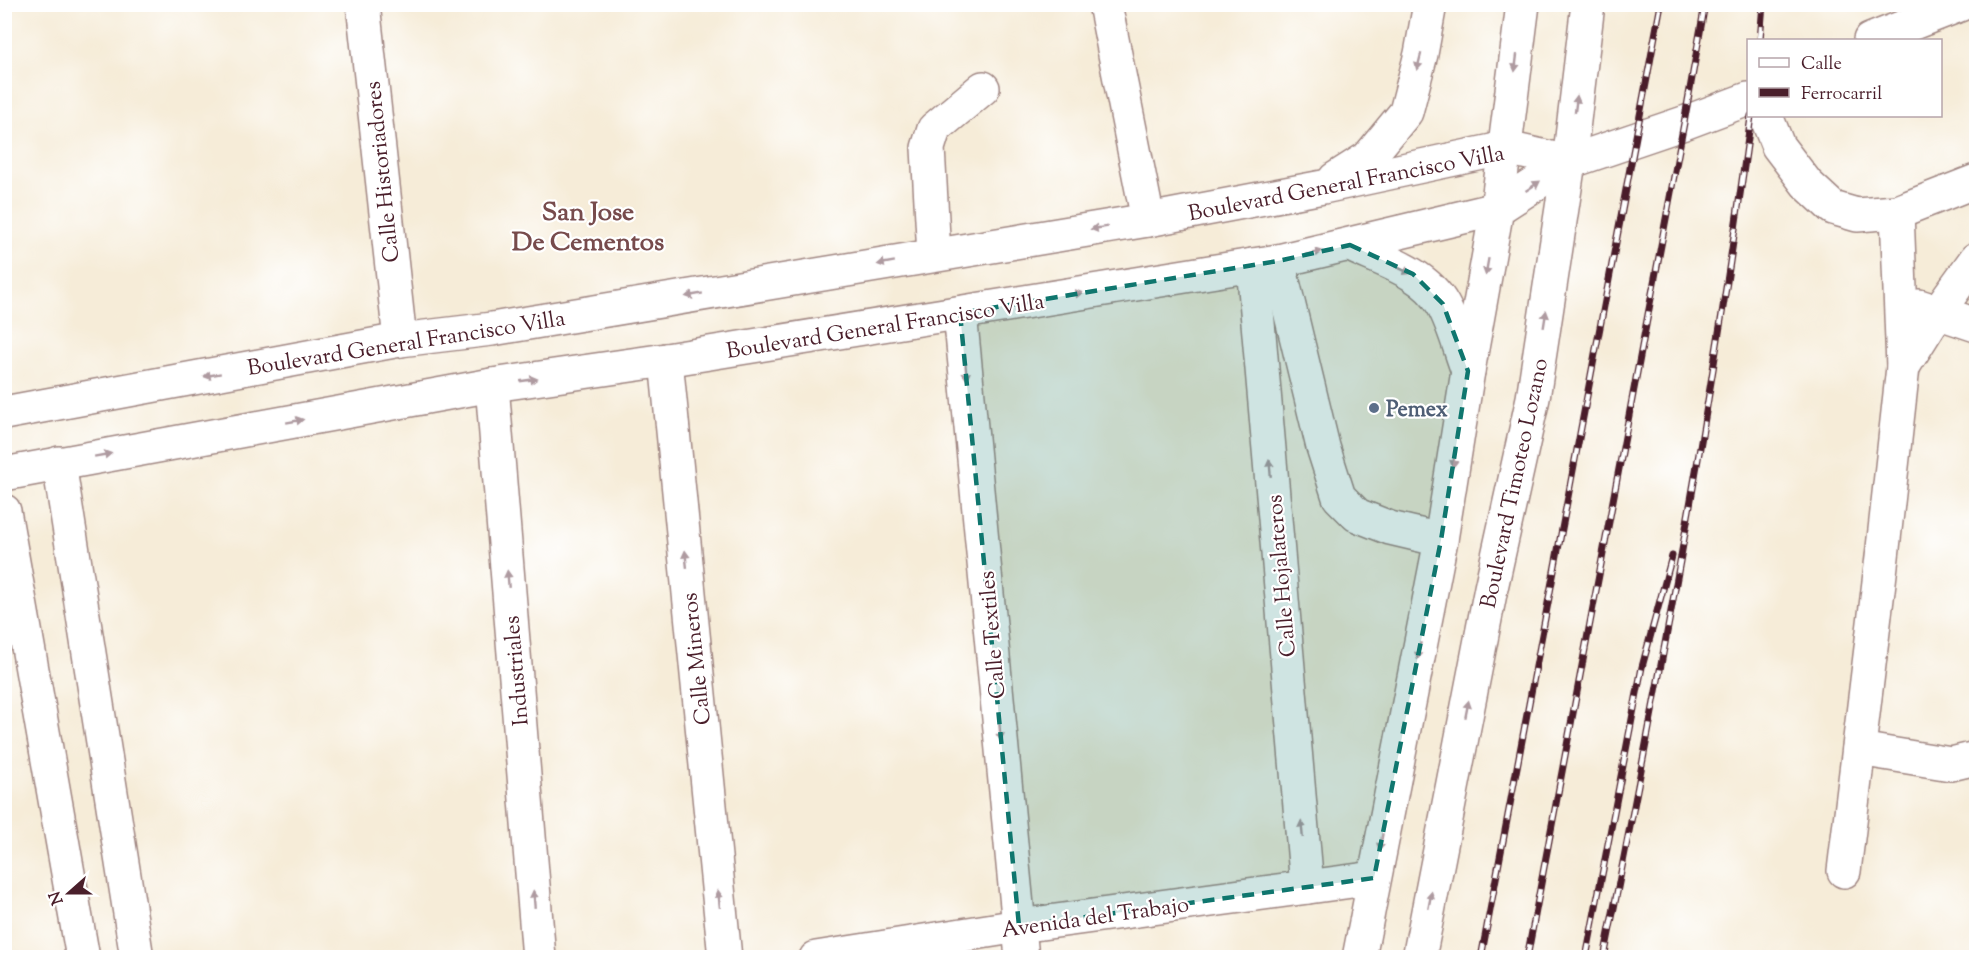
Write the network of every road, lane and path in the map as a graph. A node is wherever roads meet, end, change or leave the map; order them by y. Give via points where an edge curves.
1 (363, 4) edge
2 (1105, 4) edge
3 (1430, 4) edge
4 (1523, 4) edge
5 (1588, 4) edge
6 (1962, 4) edge
7 (1873, 39) edge
8 (983, 88) dead end
9 (1747, 100) edge
10 (1766, 117) edge
11 (1506, 148) junction
12 (1569, 162) junction
13 (1977, 180) edge
14 (1323, 187) junction
15 (1497, 209) junction
16 (1897, 212) junction
17 (1148, 220) junction
18 (1350, 245) junction
19 (934, 255) junction
20 (1977, 259) edge
21 (1266, 263) junction
22 (1900, 299) junction
23 (960, 313) junction
24 (1937, 313) junction
25 (1977, 325) edge
26 (400, 340) junction
27 (666, 360) junction
28 (1903, 367) junction
29 (1468, 371) junction
30 (492, 386) junction
31 (4, 412) edge
32 (59, 463) junction
33 (4, 474) edge
34 (4, 511) edge
35 (1442, 540) junction
36 (1859, 749) junction
37 (1977, 758) edge
38 (1844, 871) dead end
39 (1374, 878) junction
40 (1307, 888) junction
41 (1021, 942) edge
42 (83, 957) edge
43 (137, 957) edge
44 (539, 957) edge
45 (725, 957) edge
46 (816, 957) edge
47 (1359, 957) edge
48 (1419, 957) edge

1 - 26 main road, Calle Historiadores
2 - 17 main road
3 -> 14 main road via 1406,112 1368,158
4 -> 11 main road
12 -> 5 main road, Boulevard Timoteo Lozano
6 - 7 main road
8 - 19 main road via 934,129 928,148
9 - 12 main road
10 - 16 main road via 1778,146 1807,184 1833,208 1857,215
11 - 12 main road, Boulevard General Francisco Villa
11 - 14 main road, Boulevard General Francisco Villa
11 - 15 main road
15 -> 12 main road, Boulevard General Francisco Villa
48 -> 12 main road, Boulevard Timoteo Lozano via 1491,588 1533,398
13 - 16 main road
14 - 17 main road, Boulevard General Francisco Villa
15 - 18 main road, Boulevard General Francisco Villa
15 -> 29 main road
16 - 22 main road
17 -> 19 main road, Boulevard General Francisco Villa
21 -> 18 main road, Boulevard General Francisco Villa
18 -> 29 main road via 1413,274 1431,290 1443,304
19 -> 26 main road, Boulevard General Francisco Villa via 492,329
20 - 24 main road
23 -> 21 main road, Boulevard General Francisco Villa
21 - 35 main road via 1339,497 1357,515 1390,528
40 -> 21 main road, Calle Hojalateros
22 - 24 main road
22 - 28 main road
23 - 27 main road, Boulevard General Francisco Villa
23 -> 41 main road, Calle Textiles
24 - 25 main road
24 - 28 main road
26 -> 31 main road, Boulevard General Francisco Villa
30 -> 27 main road, Boulevard General Francisco Villa
45 -> 27 main road, Calle Mineros
28 - 36 main road
29 -> 35 main road
32 -> 30 main road, Boulevard General Francisco Villa
44 -> 30 main road, Industriales
32 - 33 main road, Boulevard General Francisco Villa
32 - 43 main road
34 - 42 main road
35 -> 39 main road
36 - 37 main road via 1951,764
36 - 38 main road
39 - 40 main road, Avenida del Trabajo
39 - 47 main road
40 - 41 main road, Avenida del Trabajo
41 - 46 main road, Avenida del Trabajo

